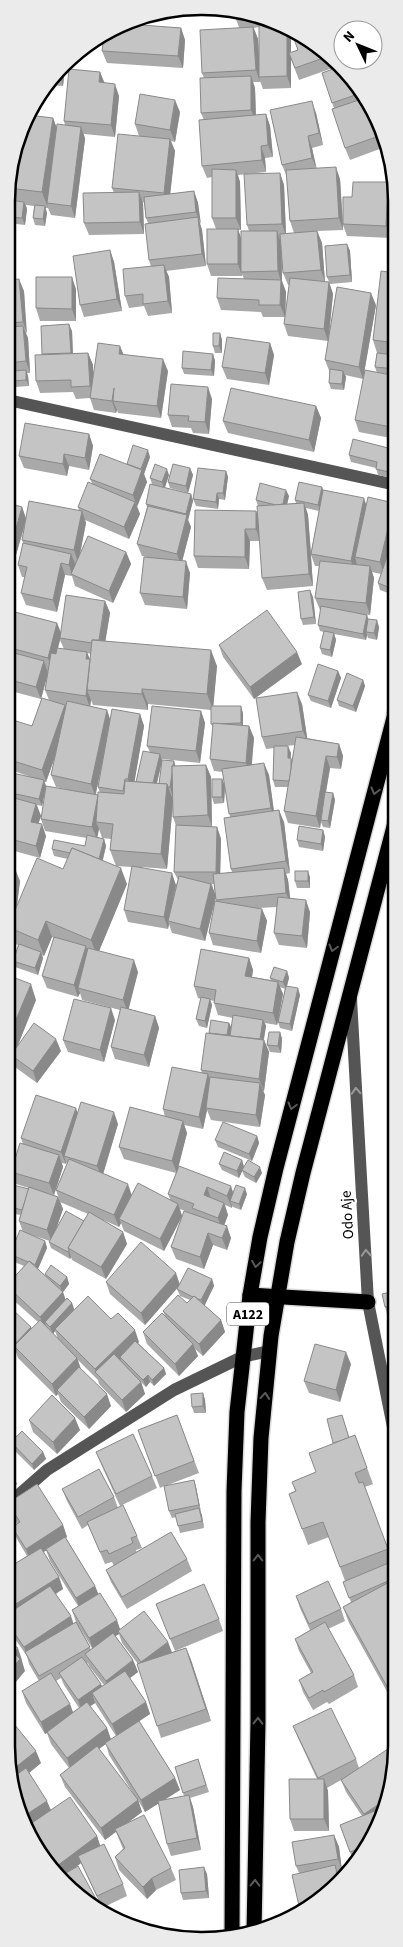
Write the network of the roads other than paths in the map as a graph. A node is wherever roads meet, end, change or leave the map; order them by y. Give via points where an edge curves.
1 (15, 402) edge
2 (388, 483) edge
3 (388, 741) edge
4 (388, 849) edge
5 (351, 989) junction
6 (250, 1295) junction
7 (276, 1298) junction
8 (368, 1302) junction
9 (269, 1351) junction
10 (242, 1357) junction
11 (388, 1402) edge
12 (15, 1497) edge
13 (254, 1925) edge
14 (232, 1929) edge

1 - 2 street
3 -> 6 highway, A122 via 276,1168
4 - 5 highway, A122
5 - 7 highway, A122 via 303,1173
8 -> 5 street, Odo Aje
6 - 7 highway
6 - 10 highway, A122
7 - 8 highway
7 - 9 highway, A122
8 - 11 street, Odo Aje
9 - 10 street
13 -> 9 highway, A122 via 258,1512
10 - 12 street via 174,1390 47,1470
10 - 14 highway, A122 via 234,1492

